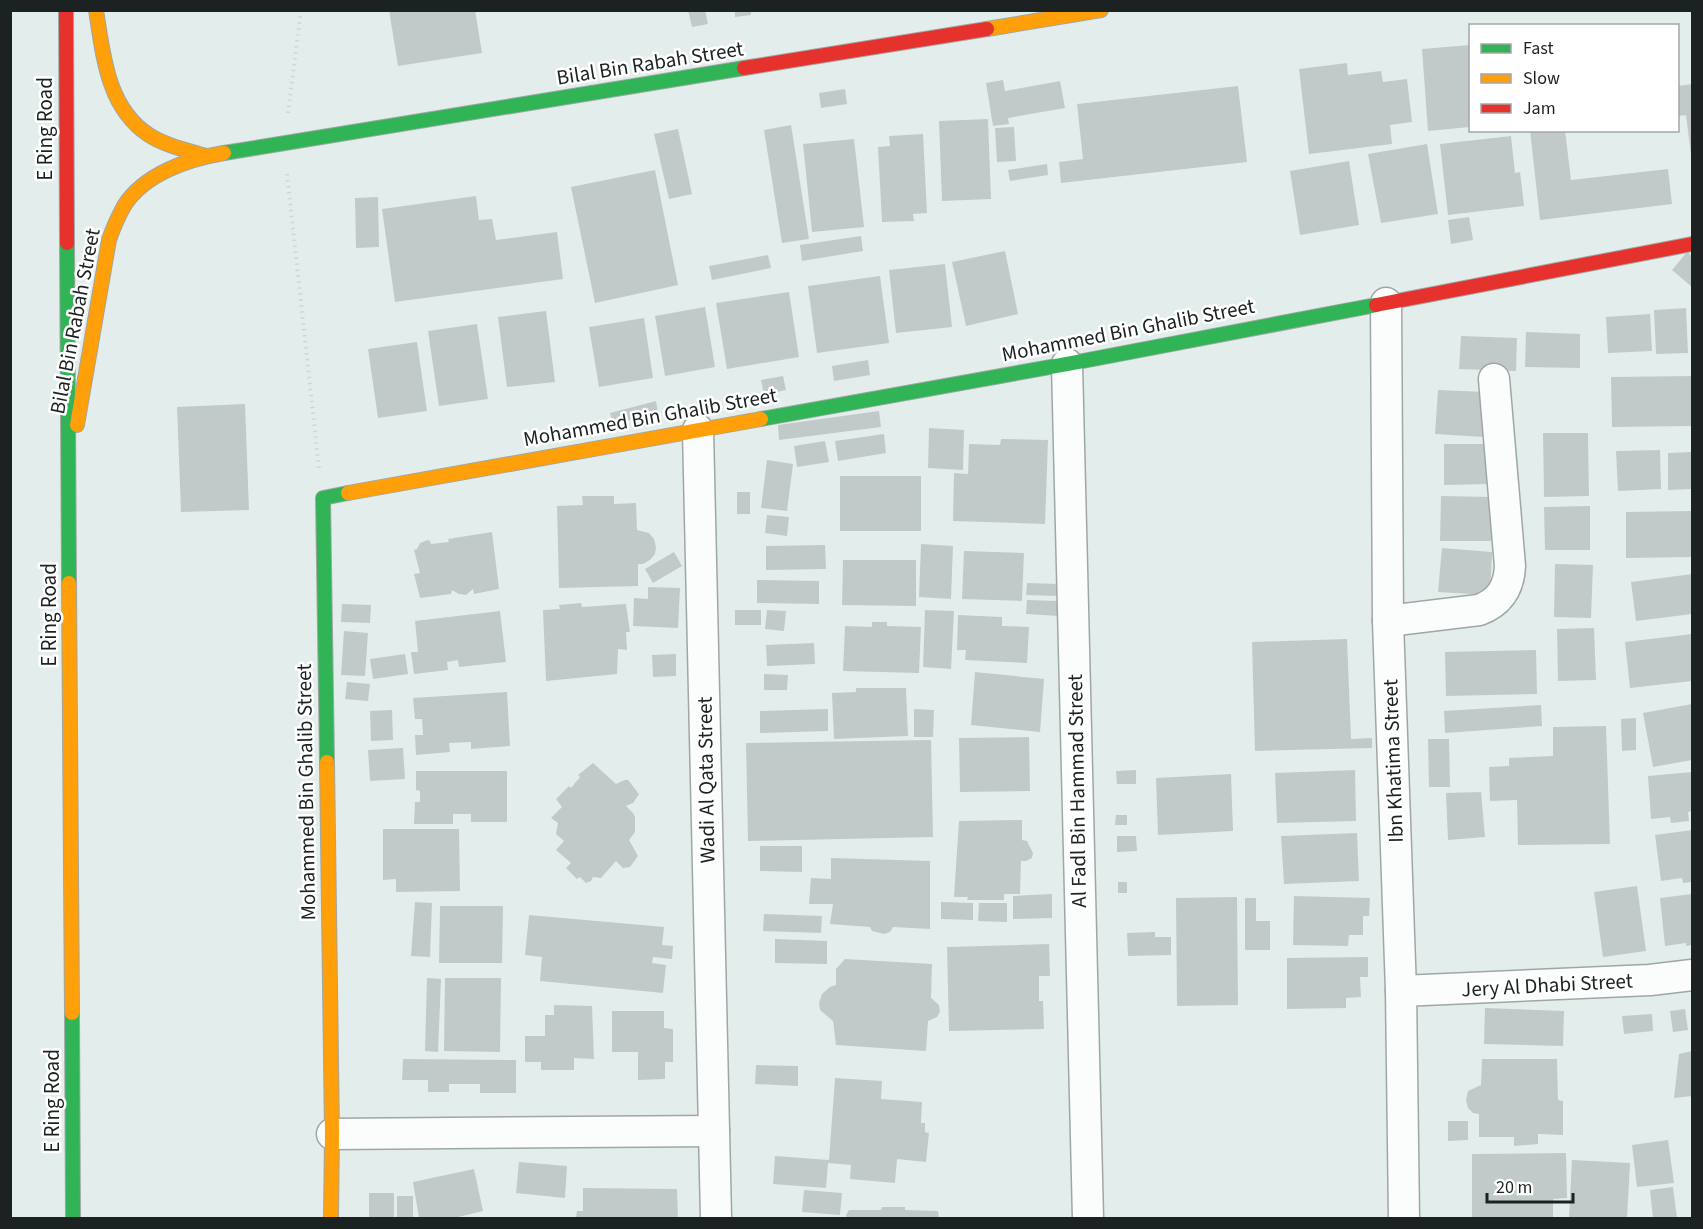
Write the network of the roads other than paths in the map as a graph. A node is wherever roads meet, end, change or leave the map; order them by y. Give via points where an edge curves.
1 (66, 10) edge
2 (96, 10) edge
3 (1092, 11) edge
4 (206, 156) junction
5 (1692, 244) edge
6 (1386, 303) junction
7 (1067, 364) junction
8 (1494, 380) dead end
9 (698, 430) junction
10 (69, 473) junction
11 (1388, 621) junction
12 (1692, 975) edge
13 (1401, 992) junction
14 (714, 1131) junction
15 (332, 1134) junction
16 (73, 1218) edge
17 (331, 1218) edge
18 (716, 1218) edge
19 (1088, 1218) edge
20 (1404, 1218) edge

1 - 10 street, E Ring Road
2 - 4 street, Bilal Bin Rabah Street via 110,84 127,115 156,138
3 - 4 street, Bilal Bin Rabah Street
4 - 10 street, Bilal Bin Rabah Street via 147,180 130,196 114,223
5 - 6 street, Mohammed Bin Ghalib Street
6 - 7 street, Mohammed Bin Ghalib Street
6 - 11 street, Ibn Khatima Street
7 - 9 street, Mohammed Bin Ghalib Street
7 - 19 street, Al Fadl Bin Hammad Street
8 - 11 street via 1510,566 1506,589 1490,606 1479,610
9 - 14 street, Wadi Al Qata Street
9 - 15 street, Mohammed Bin Ghalib Street via 323,498
10 - 16 street, E Ring Road
11 - 13 street, Ibn Khatima Street
12 - 13 street, Jery Al Dhabi Street
13 - 20 street, Ibn Khatima Street
14 - 15 street
14 - 18 street, Wadi Al Qata Street
15 - 17 street, Mohammed Bin Ghalib Street

